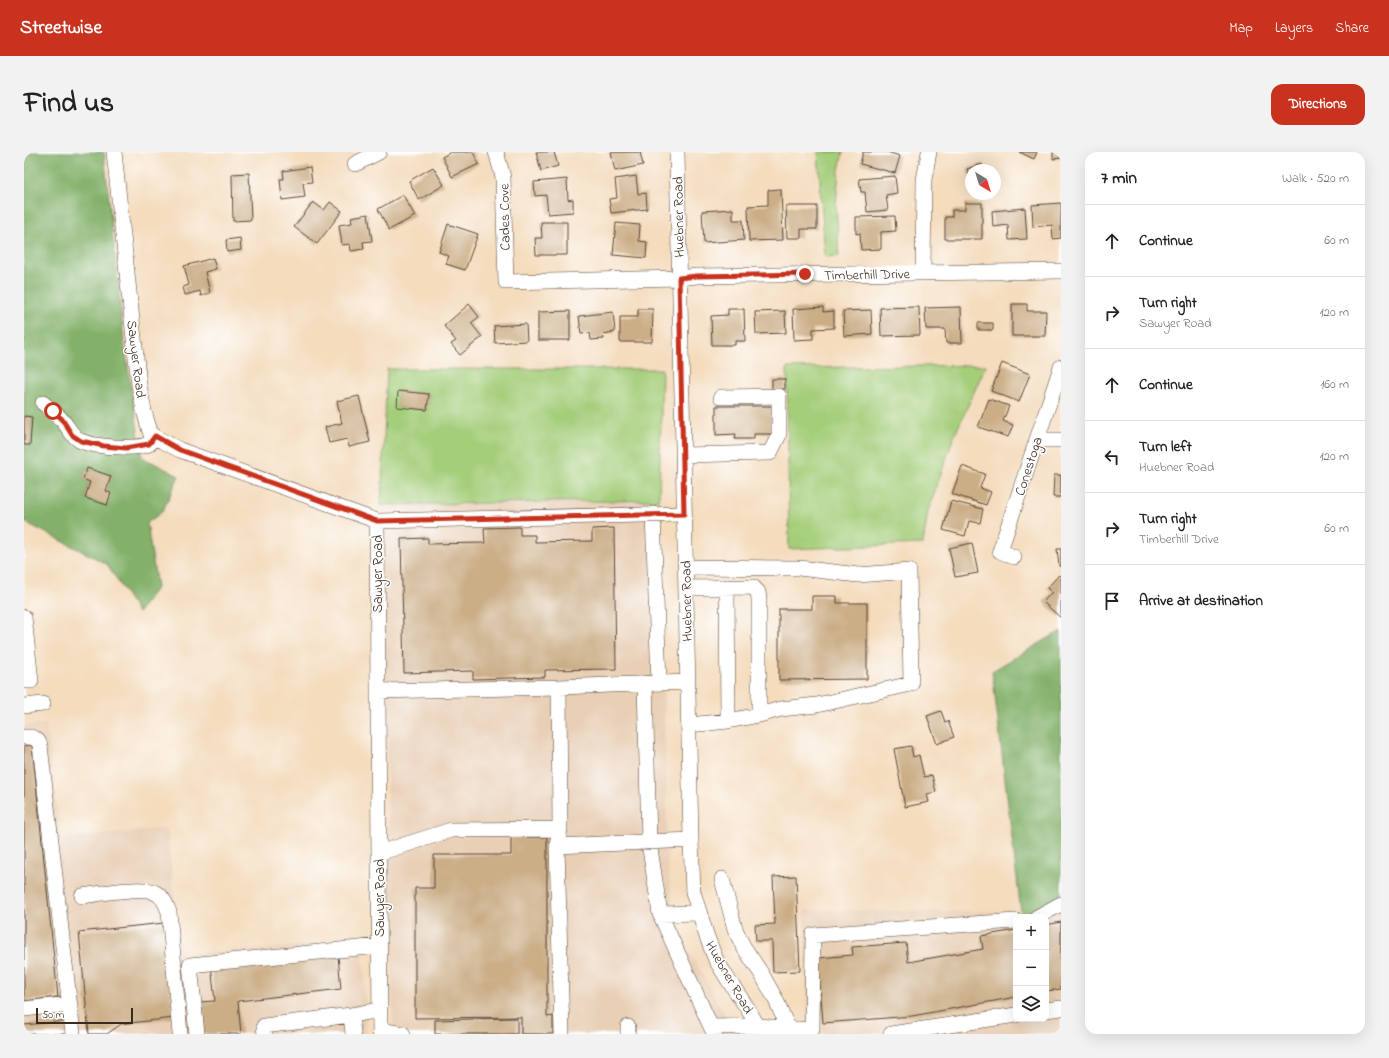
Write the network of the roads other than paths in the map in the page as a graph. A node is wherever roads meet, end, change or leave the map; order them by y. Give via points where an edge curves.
1 (114, 152) edge
2 (379, 152) edge
3 (496, 152) edge
4 (677, 152) edge
5 (929, 152) edge
6 (355, 164) dead end
7 (1061, 271) edge
8 (922, 273) junction
9 (679, 278) junction
10 (506, 282) joint
11 (1061, 367) edge
12 (721, 397) dead end
13 (43, 403) dead end
14 (155, 436) junction
15 (1037, 440) junction
16 (1061, 440) edge
17 (683, 456) junction
18 (653, 514) junction
19 (684, 514) junction
20 (377, 521) junction
21 (1014, 557) dead end
22 (686, 567) junction
23 (727, 587) junction
24 (686, 588) junction
25 (24, 617) edge
26 (24, 682) edge
27 (688, 682) junction
28 (652, 683) junction
29 (559, 686) junction
30 (378, 690) junction
31 (43, 704) dead end
32 (24, 706) edge
33 (760, 715) junction
34 (728, 721) junction
35 (689, 725) junction
36 (24, 737) edge
37 (560, 829) junction
38 (691, 840) junction
39 (649, 842) junction
40 (557, 846) junction
41 (379, 853) junction
42 (722, 879) dead end
43 (82, 896) dead end
44 (1061, 904) edge
45 (699, 913) junction
46 (660, 914) junction
47 (1043, 914) edge
48 (1013, 921) edge
49 (379, 946) junction
50 (70, 1004) junction
51 (1061, 1008) edge
52 (24, 1009) edge
53 (380, 1010) junction
54 (1049, 1010) edge
55 (351, 1015) junction
56 (1013, 1015) edge
57 (788, 1028) junction
58 (713, 1030) edge
59 (760, 1030) edge
60 (380, 1032) edge
61 (812, 1032) edge
62 (73, 1034) edge
63 (180, 1034) edge
64 (196, 1034) edge
65 (264, 1034) edge
66 (353, 1034) edge
67 (403, 1034) edge
68 (562, 1034) edge
69 (891, 1034) edge

1 - 14 street, Sawyer Road via 139,385 151,435
2 - 6 street
3 - 10 street, Cades Cove via 503,177
4 - 9 street, Huebner Road
5 - 8 street via 924,180
7 - 8 street, Timberhill Drive
8 - 9 street, Timberhill Drive
9 - 10 street, Timberhill Drive
9 - 17 street, Huebner Road
11 - 15 street, Conestoga
12 - 17 street via 779,396 779,435 770,453
13 - 14 street via 62,419 72,435 81,441 126,448 149,444
14 - 20 street, Sawyer Road via 180,450
15 - 16 street
15 - 21 street, Conestoga via 1000,551
17 - 19 street, Huebner Road
18 - 19 street
18 - 20 street
18 - 28 street
19 - 22 street, Huebner Road
20 - 30 street, Sawyer Road
22 - 24 street, Huebner Road
22 - 33 street via 799,568 858,575 909,571 911,684
23 - 24 street
23 - 33 street via 753,587 758,592
23 - 34 street
24 - 27 street, Huebner Road
25 - 26 street via 31,681
27 - 28 street
27 - 35 street, Huebner Road
28 - 29 street
28 - 39 street
29 - 30 street
29 - 37 street
30 - 41 street, Sawyer Road
31 - 32 street
33 - 34 street
34 - 35 street
35 - 38 street, Huebner Road
36 - 50 street via 34,737 40,745
37 - 40 street
37 - 41 street via 451,830
38 - 39 street
38 - 45 street, Huebner Road via 693,892
39 - 40 street
39 - 46 street
40 - 68 street
41 - 49 street, Sawyer Road
42 - 57 street via 735,929 776,1000
43 - 63 street via 134,889 154,892 164,899 169,912
44 - 47 street
45 - 46 street
45 - 59 street, Huebner Road via 716,960
46 - 58 street
48 - 61 street via 813,935
49 - 53 street, Sawyer Road
49 - 64 street via 190,965
50 - 52 street
50 - 62 street
51 - 54 street
53 - 55 street
53 - 60 street, Sawyer Road
55 - 65 street via 264,1026
55 - 66 street
56 - 69 street
57 - 59 street
57 - 61 street
58 - 59 street
60 - 67 street

